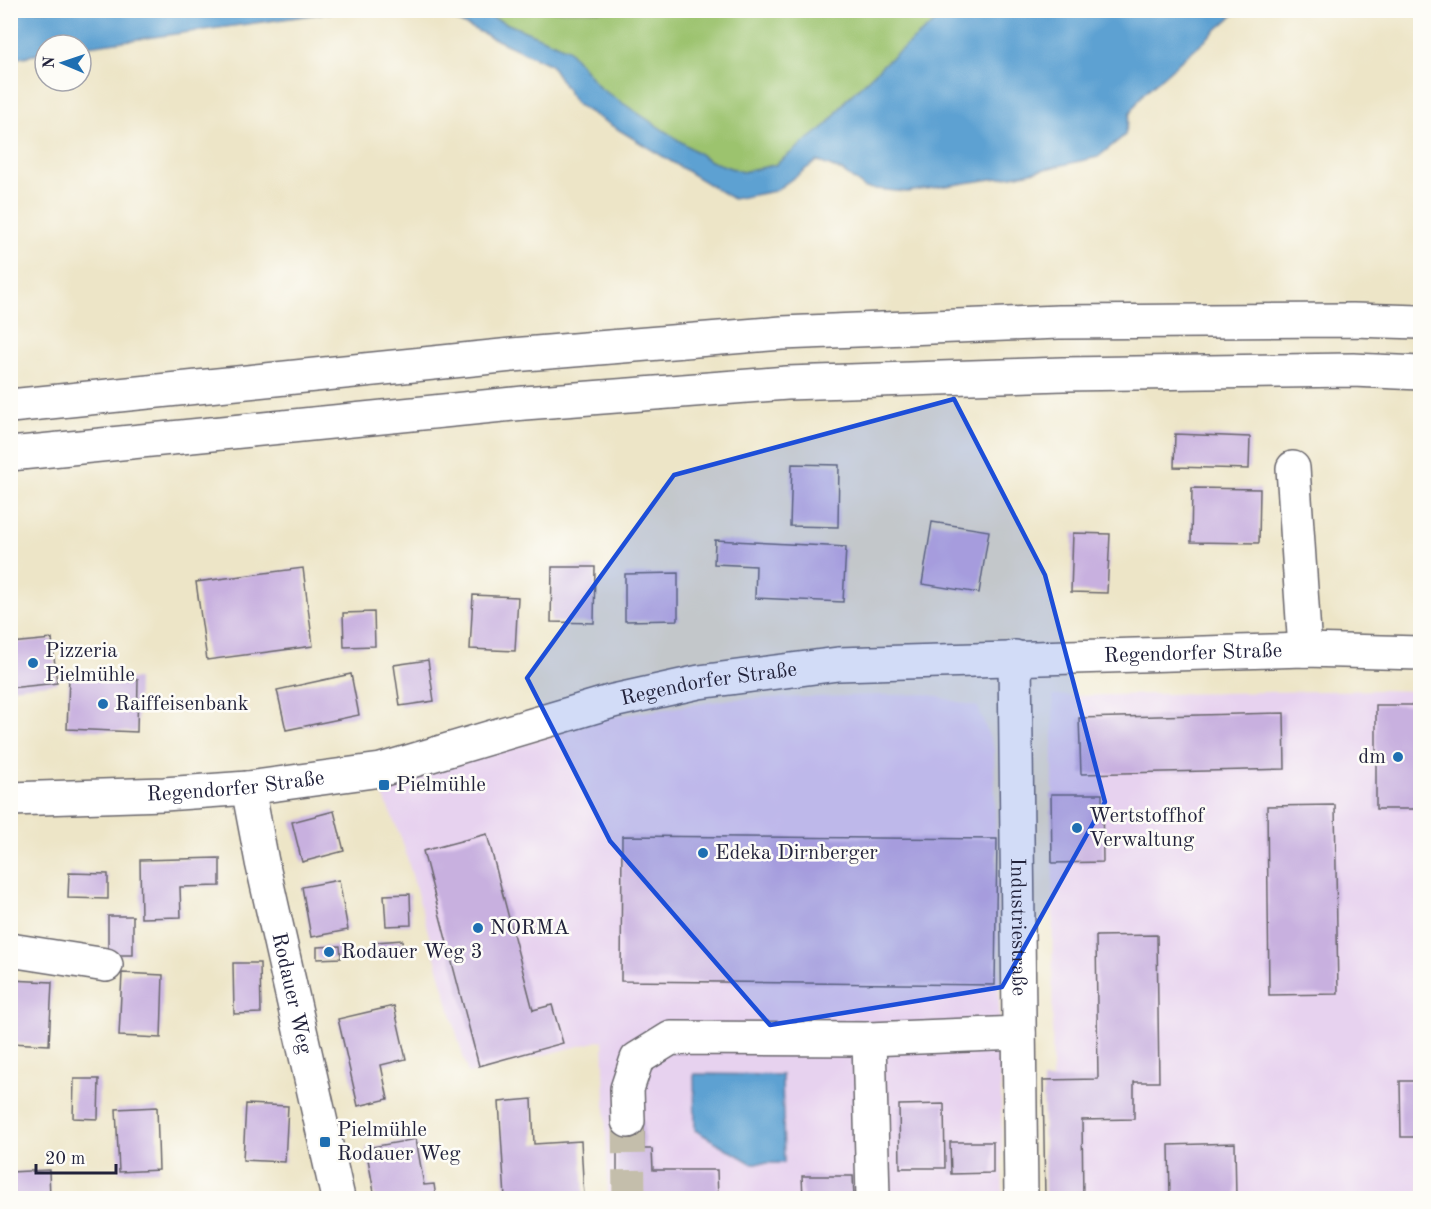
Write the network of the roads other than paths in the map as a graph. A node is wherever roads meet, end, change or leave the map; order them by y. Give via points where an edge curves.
1 (1420, 322) edge
2 (1420, 373) edge
3 (10, 406) edge
4 (10, 454) edge
5 (1293, 468) dead end
6 (1305, 650) junction
7 (1420, 654) edge
8 (1015, 657) junction
9 (248, 788) junction
10 (10, 799) edge
11 (10, 950) edge
12 (106, 965) dead end
13 (1019, 1033) junction
14 (869, 1039) junction
15 (628, 1121) tunnel mouth
16 (338, 1198) edge
17 (873, 1198) edge
18 (1021, 1198) edge

1 - 3 main road via 1059,322 782,333 512,355
2 - 4 main road via 1353,370 1063,374 786,383 512,404
5 - 6 main road
6 - 7 main road, Regendorfer Straße
6 - 8 main road, Regendorfer Straße
8 - 9 main road, Regendorfer Straße via 838,664 699,682 613,701 381,770
8 - 13 main road, Industriestraße
9 - 10 main road, Regendorfer Straße
9 - 16 main road, Rodauer Weg
11 - 12 main road
13 - 14 main road
13 - 18 main road, Industriestraße
14 - 15 main road via 671,1038 637,1059 627,1089
14 - 17 main road

